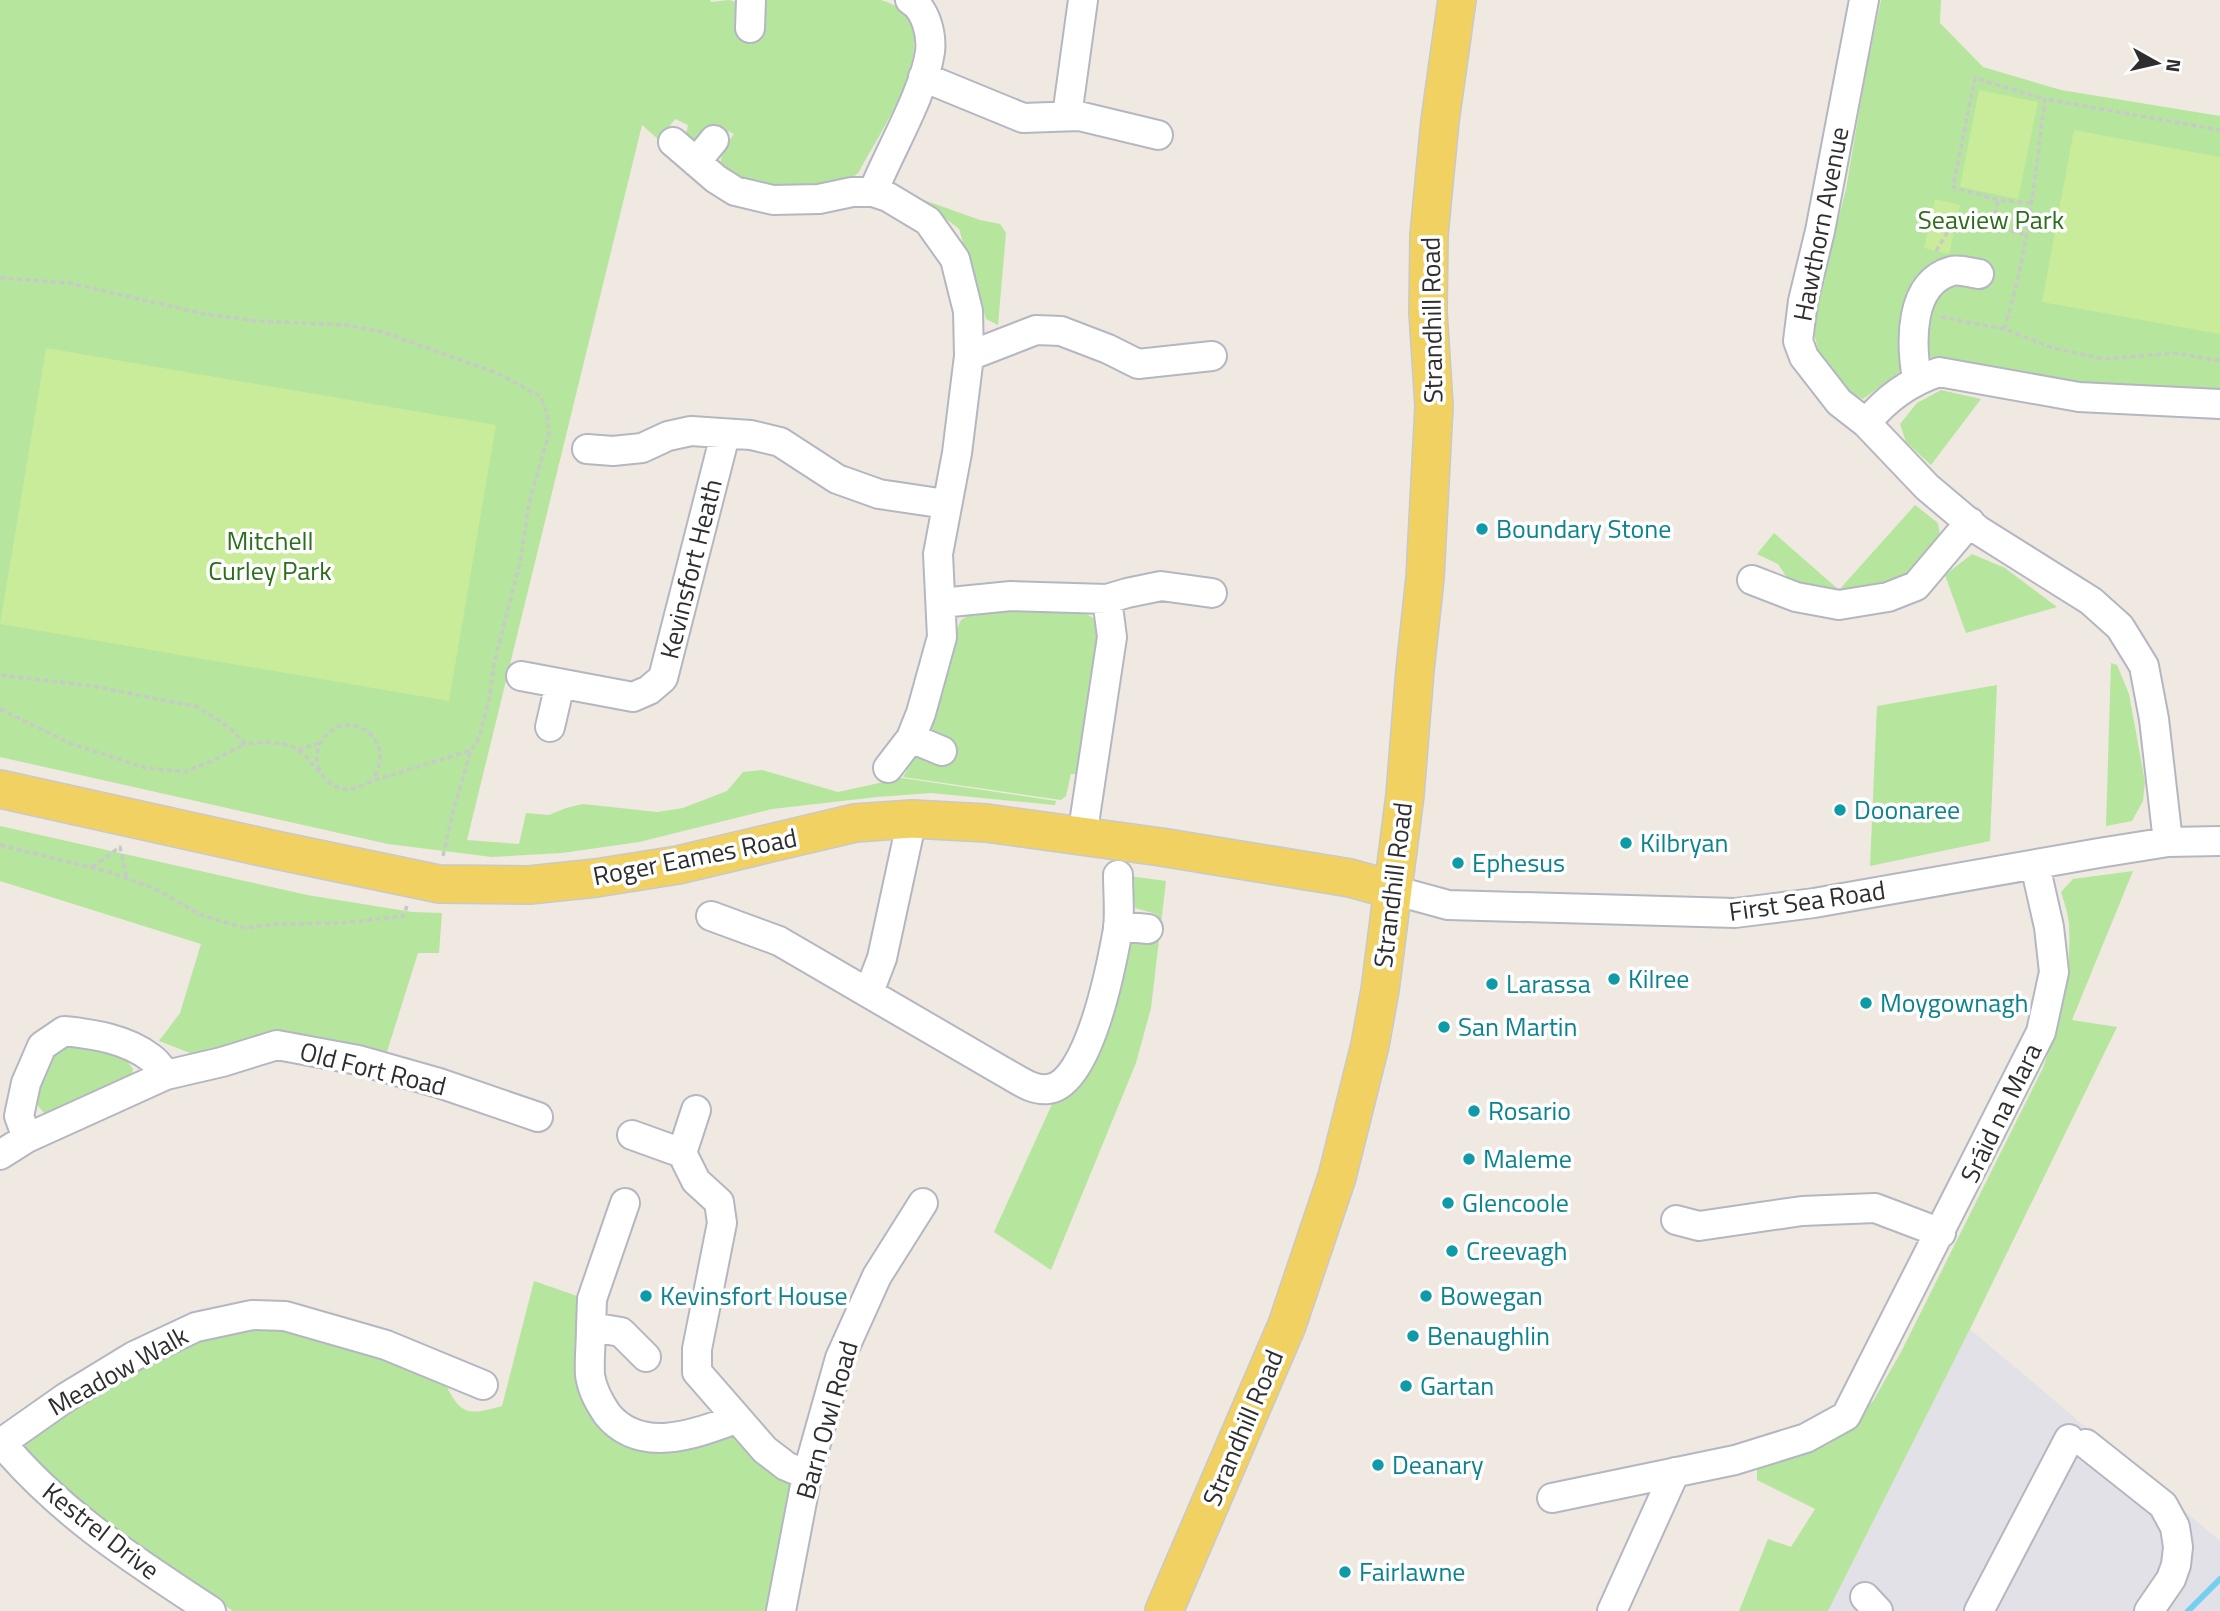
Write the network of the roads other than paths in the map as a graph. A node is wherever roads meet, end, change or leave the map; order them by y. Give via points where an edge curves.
1 (751, 0) edge
2 (910, 0) edge
3 (1083, 0) edge
4 (1457, 0) edge
5 (1864, 0) edge
6 (750, 28) dead end
7 (923, 77) junction
8 (1067, 116) junction
9 (1158, 135) dead end
10 (714, 140) dead end
11 (673, 142) dead end
12 (696, 162) junction
13 (873, 192) junction
14 (1979, 274) dead end
15 (969, 356) junction
16 (1212, 356) dead end
17 (1917, 379) junction
18 (2220, 404) edge
19 (1866, 423) junction
20 (725, 435) junction
21 (587, 449) dead end
22 (946, 504) junction
23 (1969, 522) junction
24 (1752, 580) dead end
25 (1212, 593) dead end
26 (1107, 599) junction
27 (941, 603) junction
28 (521, 676) dead end
29 (560, 684) junction
30 (550, 727) dead end
31 (911, 738) junction
32 (942, 751) dead end
33 (888, 768) dead end
34 (0, 789) edge
35 (912, 820) junction
36 (1082, 837) junction
37 (2220, 841) edge
38 (2168, 842) junction
39 (2035, 865) junction
40 (1118, 875) dead end
41 (1393, 890) junction
42 (711, 916) dead end
43 (1118, 926) junction
44 (1149, 929) dead end
45 (870, 992) junction
46 (166, 1075) junction
47 (696, 1110) dead end
48 (538, 1117) dead end
49 (632, 1135) dead end
50 (27, 1138) junction
51 (682, 1153) junction
52 (0, 1155) edge
53 (625, 1203) dead end
54 (923, 1203) dead end
55 (1676, 1220) dead end
56 (1941, 1233) junction
57 (591, 1327) junction
58 (646, 1357) dead end
59 (483, 1385) dead end
60 (736, 1419) junction
61 (1, 1442) edge
62 (1675, 1472) junction
63 (807, 1475) junction
64 (1552, 1498) dead end
65 (211, 1611) edge
66 (781, 1611) edge
67 (1164, 1611) edge
68 (1612, 1611) edge
69 (1979, 1611) edge
70 (2149, 1611) edge

1 - 6 street
2 - 7 street via 928,23 930,51
3 - 8 street
4 - 41 main road, Strandhill Road via 1429,248 1434,406 1431,488
5 - 19 street, Hawthorn Avenue via 1798,341 1804,357 1839,402
7 - 8 street via 1023,118
7 - 13 street
8 - 9 street
10 - 12 street
11 - 12 street
12 - 13 street via 735,191 773,200
13 - 15 street via 928,221 955,259 968,311
14 - 17 street via 1954,270 1926,288 1912,349
15 - 16 street via 1036,330 1061,331 1138,364
15 - 22 street
17 - 18 street via 1939,372 2079,397
17 - 19 street via 1883,402
19 - 23 street via 1927,487
20 - 21 street via 691,431 642,448
20 - 22 street via 780,442 837,479 879,494
20 - 29 street, Kevinsfort Heath via 663,678 633,697
22 - 27 street via 937,554
23 - 24 street via 1916,586 1888,597 1839,605 1796,597
23 - 38 street via 2091,601 2120,627 2136,650 2144,666 2154,719
25 - 26 street via 1161,586
26 - 27 street via 1011,596
26 - 36 street via 1112,637
27 - 31 street via 942,637
28 - 29 street, Kevinsfort Heath
29 - 30 street
31 - 32 street
31 - 33 street
34 - 35 main road, Roger Eames Road via 271,849 428,895 596,878 678,864 855,822
35 - 36 main road, Roger Eames Road via 986,823
35 - 45 street via 882,958
36 - 41 main road, Roger Eames Road via 1349,878
37 - 38 street, First Sea Road
38 - 39 street, First Sea Road
39 - 41 street, First Sea Road via 1735,914 1448,905
39 - 56 street, Sráid na Mara via 2054,972 2041,1032
40 - 43 street
41 - 67 main road, Strandhill Road via 1370,1045 1337,1177 1287,1325
42 - 45 street via 779,940
43 - 44 street
43 - 45 street via 1101,1005 1081,1061 1068,1079 1051,1090 1035,1089
46 - 48 street, Old Fort Road via 277,1045 369,1063
46 - 50 street, Old Fort Road
46 - 50 street via 151,1058 122,1042 64,1031 42,1046 26,1083 19,1116
47 - 51 street
49 - 51 street
50 - 52 street, Old Fort Road
51 - 60 street via 696,1181 719,1202 722,1223 697,1349 697,1372
53 - 57 street via 592,1299
54 - 63 street, Barn Owl Road via 877,1276 840,1358
55 - 56 street via 1699,1226 1802,1211 1875,1208
56 - 62 street, Sráid na Mara via 1846,1416 1806,1438
57 - 58 street via 621,1332
57 - 60 street via 590,1377 597,1401 615,1424 635,1434 668,1438
59 - 61 street, Meadow Walk via 386,1345 285,1316 252,1315 196,1327 134,1356
60 - 63 street via 765,1450
61 - 65 street, Kestrel Drive via 45,1491 108,1543
62 - 64 street, Sráid na Mara
62 - 68 street
63 - 66 street, Barn Owl Road
69 - 70 street via 2078,1441 2163,1505 2175,1527 2176,1565

